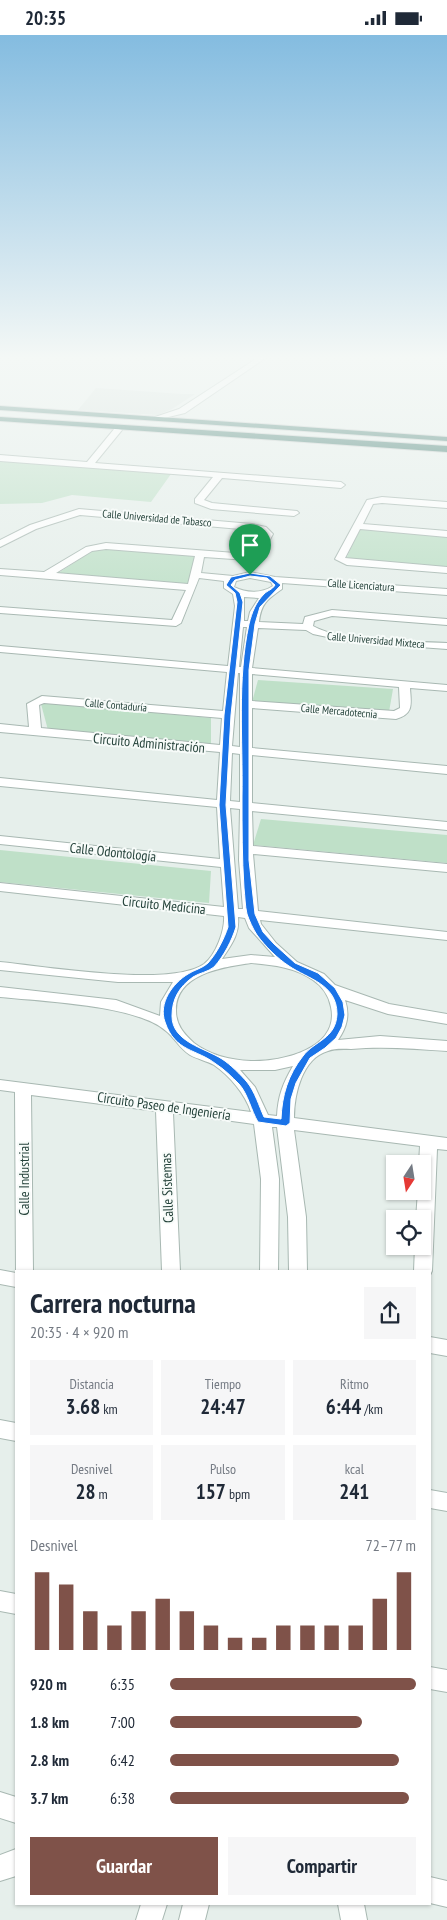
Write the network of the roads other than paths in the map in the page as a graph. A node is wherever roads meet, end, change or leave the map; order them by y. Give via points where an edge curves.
1 (106, 445) edge
2 (352, 445) edge
3 (388, 445) edge
4 (447, 451) edge
5 (0, 458) edge
6 (89, 465) junction
7 (220, 475) junction
8 (341, 485) dead end
9 (447, 505) edge
10 (294, 513) dead end
11 (356, 526) junction
12 (447, 534) edge
13 (0, 544) edge
14 (200, 554) junction
15 (401, 566) junction
16 (420, 567) junction
17 (447, 570) edge
18 (0, 572) edge
19 (46, 576) junction
20 (193, 582) junction
21 (233, 586) junction
22 (272, 587) junction
23 (394, 591) junction
24 (413, 592) junction
25 (447, 592) edge
26 (447, 598) edge
27 (0, 610) edge
28 (238, 620) junction
29 (253, 621) junction
30 (447, 621) edge
31 (308, 623) junction
32 (447, 646) edge
33 (0, 649) edge
34 (232, 669) junction
35 (246, 670) junction
36 (404, 684) junction
37 (447, 688) edge
38 (245, 704) junction
39 (228, 715) junction
40 (0, 728) edge
41 (35, 732) junction
42 (225, 750) junction
43 (246, 752) junction
44 (447, 771) edge
45 (0, 782) edge
46 (223, 805) junction
47 (246, 807) junction
48 (447, 826) edge
49 (0, 840) edge
50 (246, 849) junction
51 (226, 865) junction
52 (447, 868) edge
53 (0, 887) edge
54 (231, 912) junction
55 (251, 914) junction
56 (447, 936) edge
57 (0, 965) edge
58 (292, 965) junction
59 (210, 966) junction
60 (190, 976) junction
61 (332, 989) junction
62 (0, 992) edge
63 (447, 1019) edge
64 (171, 1027) junction
65 (322, 1046) junction
66 (447, 1046) edge
67 (307, 1057) junction
68 (218, 1061) junction
69 (0, 1085) edge
70 (23, 1088) junction
71 (164, 1106) junction
72 (261, 1119) junction
73 (286, 1123) junction
74 (428, 1142) junction
75 (447, 1144) edge
76 (24, 1270) edge
77 (171, 1270) edge
78 (269, 1270) edge
79 (298, 1270) edge
80 (423, 1270) edge
81 (0, 1277) edge
82 (15, 1280) edge
83 (431, 1345) edge
84 (447, 1348) edge
85 (0, 1429) edge
86 (15, 1432) edge
87 (431, 1499) edge
88 (447, 1502) edge
89 (0, 1601) edge
90 (15, 1604) edge
91 (431, 1678) edge
92 (447, 1681) edge
93 (0, 1805) edge
94 (15, 1810) edge
95 (15, 1863) edge
96 (0, 1868) edge
97 (431, 1890) edge
98 (447, 1894) edge
99 (154, 1905) edge
100 (196, 1905) edge
101 (350, 1905) edge
102 (149, 1920) edge
103 (192, 1920) edge
104 (354, 1920) edge

1 - 6 street
2 - 4 highway
3 - 4 highway
5 - 6 street
6 - 7 street
7 - 8 street
7 - 10 street via 198,501 210,506
9 - 11 street via 376,500 370,502
11 - 12 street
11 - 15 street via 340,559
13 - 14 street, Calle Universidad de Tabasco via 33,527 79,512 252,527 263,529 268,534 254,556
14 - 19 street, Calle Universidad de Tabasco via 99,546
14 - 20 street
15 - 16 street
15 - 23 street
16 - 17 street
16 - 24 street
18 - 19 street
19 - 20 street
20 - 21 street
20 - 27 street via 176,623
21 - 22 street via 247,595
21 - 22 street via 250,575
21 - 28 street via 240,602
22 - 23 street, Calle Licenciatura
22 - 29 street via 259,603
23 - 24 street, Calle Licenciatura
24 - 25 street, Calle Licenciatura
24 - 26 street, Calle Licenciatura
28 - 29 street, Calle Universidad Mixteca
28 - 34 street
29 - 31 street, Calle Universidad Mixteca
29 - 35 street
30 - 31 street, Calle Universidad Mixteca via 332,613
31 - 32 street, Calle Universidad Mixteca via 315,633 335,637
33 - 34 street
34 - 35 street
34 - 39 street
35 - 36 street
35 - 38 street
36 - 37 street
36 - 38 street, Calle Mercadotecnia via 406,708 396,715
38 - 43 street
39 - 41 street, Calle Contaduría via 42,699 33,704
39 - 42 street
40 - 41 street, Circuito Administración
41 - 42 street, Circuito Administración
42 - 43 street, Circuito Administración
42 - 46 street
43 - 44 street, Circuito Administración
43 - 47 street
45 - 46 street
46 - 47 street
46 - 51 street
47 - 48 street
47 - 50 street
49 - 51 street, Calle Odontología
50 - 52 street
50 - 55 street
51 - 54 street
53 - 54 street, Circuito Medicina
54 - 55 street, Circuito Medicina
54 - 59 street via 232,927 228,939
55 - 56 street, Circuito Medicina
55 - 58 street via 260,933
57 - 60 street via 118,979
58 - 59 street via 251,959
58 - 61 street via 315,975
59 - 60 street
60 - 64 street via 169,1000
61 - 63 street via 393,1012
61 - 65 street via 341,1015 338,1027
62 - 64 street via 116,1005
64 - 68 street via 194,1050
65 - 66 street via 380,1041
65 - 67 street
67 - 68 street via 256,1066
67 - 73 street via 291,1083 286,1099
68 - 72 street via 244,1084
69 - 70 street, Circuito Paseo de Ingeniería
70 - 71 street, Circuito Paseo de Ingeniería
70 - 76 street, Calle Industrial
71 - 72 street, Circuito Paseo de Ingeniería
71 - 77 street, Calle Sistemas
72 - 73 street, Circuito Paseo de Ingeniería
72 - 78 street via 269,1161
73 - 74 street, Circuito Paseo de Ingeniería
73 - 79 street via 297,1217
74 - 75 street, Circuito Paseo de Ingeniería
74 - 80 street
81 - 82 street
83 - 84 street
85 - 86 street
87 - 88 street
89 - 90 street
91 - 92 street
93 - 94 street
95 - 96 street
97 - 98 street
99 - 102 street
100 - 103 street
101 - 104 street

